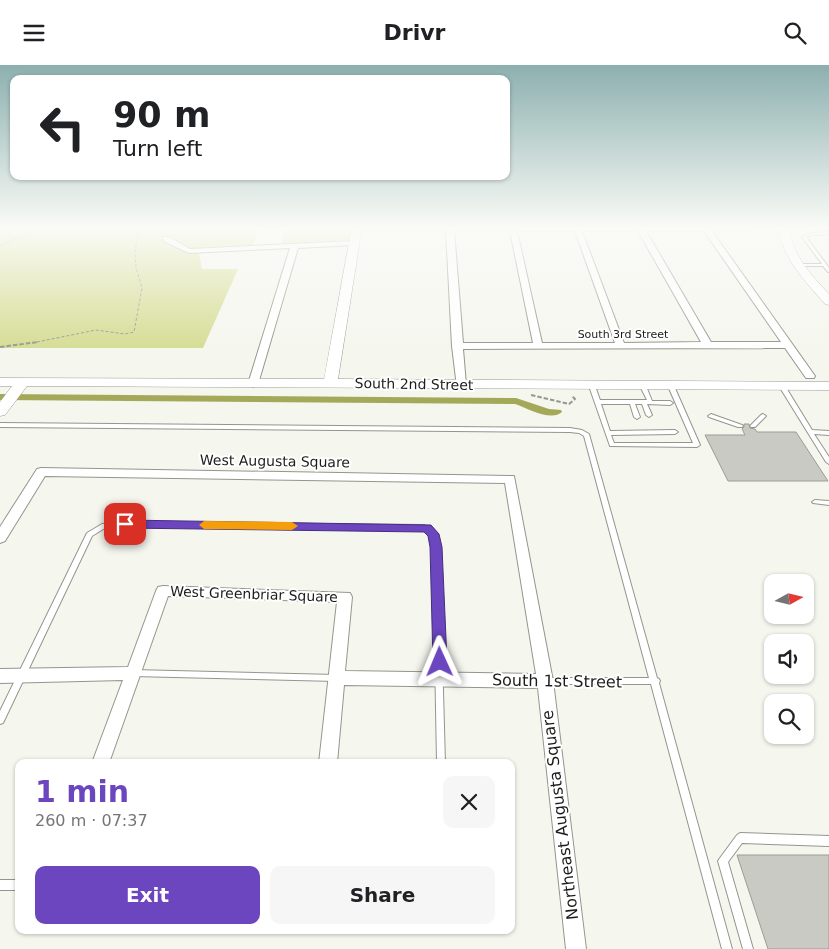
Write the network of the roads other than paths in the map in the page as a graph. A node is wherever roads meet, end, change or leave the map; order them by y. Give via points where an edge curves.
1 (287, 268) edge
2 (349, 268) edge
3 (452, 268) edge
4 (521, 268) edge
5 (592, 268) edge
6 (663, 268) edge
7 (734, 268) edge
8 (801, 268) edge
9 (829, 301) edge
10 (788, 345) junction
11 (457, 346) junction
12 (538, 346) junction
13 (621, 346) junction
14 (708, 347) junction
15 (810, 376) dead end
16 (0, 382) edge
17 (330, 383) junction
18 (253, 384) junction
19 (461, 385) junction
20 (592, 385) junction
21 (643, 386) junction
22 (671, 386) junction
23 (782, 386) junction
24 (829, 386) edge
25 (16, 391) junction
26 (597, 402) junction
27 (632, 402) junction
28 (647, 402) junction
29 (670, 403) dead end
30 (0, 412) edge
31 (649, 415) dead end
32 (711, 416) dead end
33 (763, 416) dead end
34 (637, 417) dead end
35 (0, 425) edge
36 (641, 425) dead end
37 (740, 426) dead end
38 (753, 426) dead end
39 (643, 432) junction
40 (675, 432) dead end
41 (811, 432) junction
42 (608, 433) junction
43 (829, 433) edge
44 (829, 462) edge
45 (510, 479) joint
46 (815, 502) dead end
47 (829, 503) edge
48 (0, 538) edge
49 (132, 673) junction
50 (0, 676) edge
51 (22, 676) junction
52 (338, 677) junction
53 (440, 679) junction
54 (545, 681) junction
55 (656, 681) junction
56 (0, 720) edge
57 (101, 759) edge
58 (328, 759) edge
59 (442, 759) edge
60 (829, 841) edge
61 (0, 885) edge
62 (15, 885) edge
63 (576, 949) edge
64 (727, 949) edge
65 (748, 949) edge

1 - 18 street
2 - 17 main road
3 - 11 street
4 - 12 street
5 - 13 street
6 - 14 street
7 - 10 street
8 - 9 main road
10 - 14 street, South 3rd Street
10 - 15 street
11 - 12 street, South 3rd Street
11 - 19 street
12 - 13 street, South 3rd Street
13 - 14 street, South 3rd Street
16 - 25 main road, South 2nd Street
17 - 18 main road, South 2nd Street
17 - 19 main road, South 2nd Street
18 - 25 main road, South 2nd Street
19 - 20 main road, South 2nd Street
20 - 21 main road, South 2nd Street
20 - 26 lane
21 - 22 main road, South 2nd Street
21 - 28 lane
22 - 23 main road, South 2nd Street
22 - 42 lane via 697,445 612,445
23 - 24 main road, South 2nd Street
23 - 41 lane
25 - 30 main road
26 - 27 lane
26 - 42 lane
27 - 28 lane
27 - 34 lane
28 - 29 lane
28 - 31 lane
32 - 37 lane
33 - 38 lane
35 - 55 lane via 580,431 589,438
36 - 39 lane
39 - 40 lane via 655,429
39 - 42 lane
41 - 43 lane
41 - 44 lane
45 - 48 street, West Augusta Square via 41,472
45 - 54 street, Northeast Augusta Square
46 - 47 lane
49 - 51 street
49 - 52 lane
49 - 52 street, West Greenbriar Square via 163,591 345,597
49 - 57 street
50 - 51 street
51 - 53 lane via 90,535 104,526 125,524 427,528 433,534 436,547
51 - 56 lane
52 - 53 street, South 1st Street
52 - 58 street
53 - 54 street, South 1st Street
53 - 59 lane
54 - 55 lane, South 1st Street
54 - 63 street, Northeast Augusta Square
55 - 64 lane
60 - 65 lane via 740,839 724,861
61 - 62 lane

